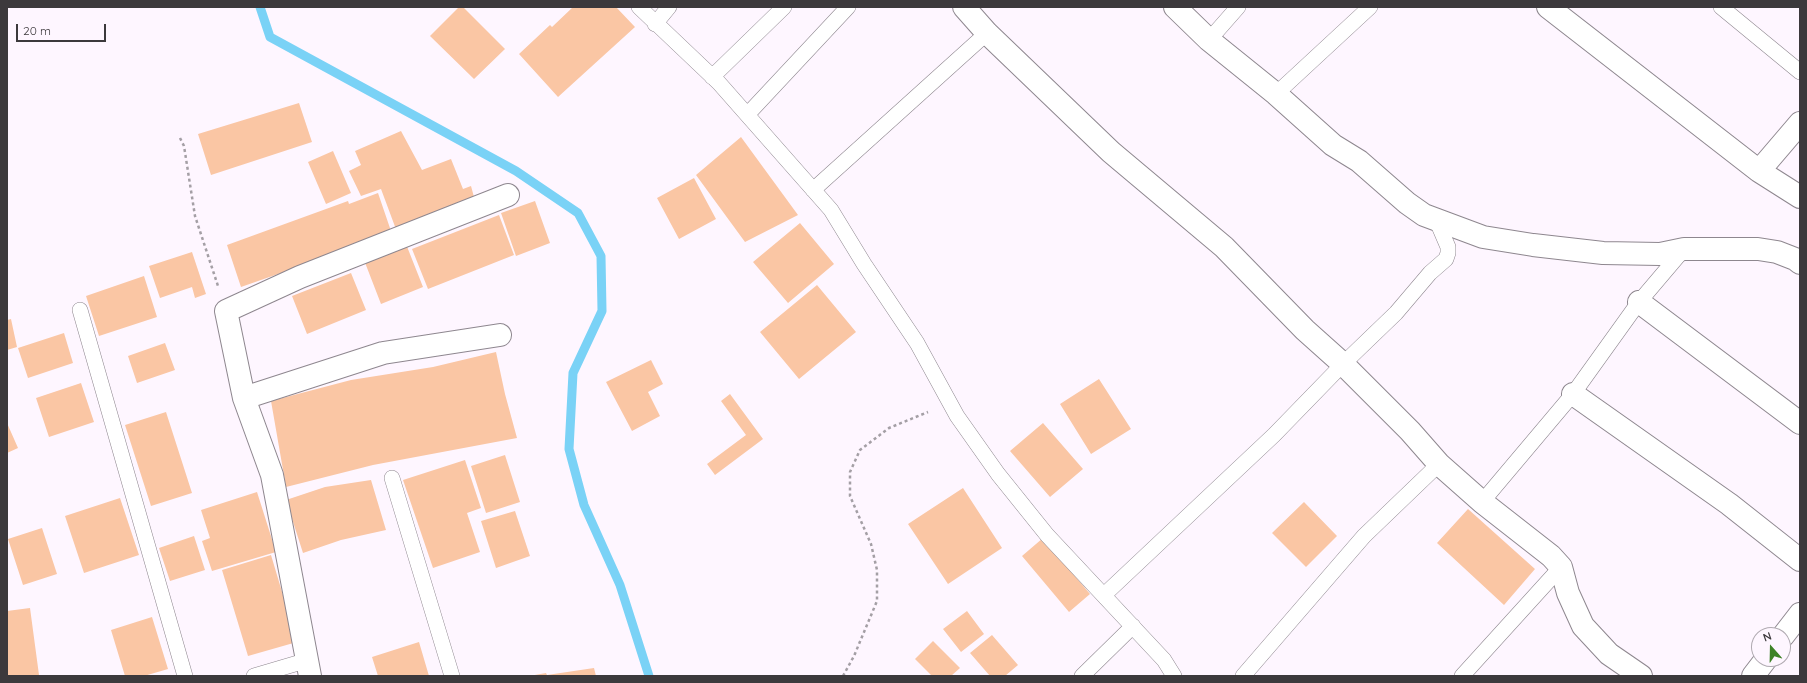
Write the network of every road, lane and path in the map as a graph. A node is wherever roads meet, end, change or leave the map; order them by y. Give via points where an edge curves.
1 (639, 7) edge
2 (670, 7) edge
3 (784, 7) edge
4 (848, 7) edge
5 (964, 7) edge
6 (1175, 7) edge
7 (1238, 7) edge
8 (1370, 7) edge
9 (1548, 7) edge
10 (1721, 7) edge
11 (655, 24) junction
12 (987, 33) junction
13 (1209, 40) junction
14 (1800, 72) edge
15 (712, 76) junction
16 (1276, 94) junction
17 (747, 114) junction
18 (1800, 123) edge
19 (180, 138) dead end
20 (1759, 170) junction
21 (813, 190) junction
22 (508, 195) dead end
23 (1800, 197) edge
24 (1436, 219) junction
25 (1684, 248) junction
26 (1800, 263) edge
27 (1639, 302) junction
28 (80, 310) dead end
29 (226, 311) junction
30 (500, 335) dead end
31 (1343, 364) junction
32 (1573, 394) junction
33 (244, 398) junction
34 (951, 403) junction
35 (1800, 423) edge
36 (1439, 464) junction
37 (392, 478) dead end
38 (1482, 502) junction
39 (1800, 560) edge
40 (1561, 566) junction
41 (1104, 595) junction
42 (1800, 614) edge
43 (1133, 626) junction
44 (1790, 627) edge
45 (308, 667) edge
46 (1760, 667) edge
47 (185, 676) edge
48 (254, 676) edge
49 (452, 676) edge
50 (843, 676) edge
51 (1082, 676) edge
52 (1174, 676) edge
53 (1243, 676) edge
54 (1462, 676) edge
55 (1641, 676) edge
56 (1753, 676) edge

1 - 11 lane
2 - 11 lane
3 - 15 lane
4 - 17 lane
5 - 12 street
6 - 13 street
7 - 13 lane
8 - 16 lane
9 - 20 street
10 - 14 lane
11 - 15 lane
12 - 21 lane
12 - 31 street via 1111,152 1224,247 1305,330
13 - 16 street
15 - 17 lane
16 - 24 street via 1333,145 1359,161 1407,203 1424,215
17 - 21 lane
18 - 20 street
19 - 29 path via 184,146 195,216
20 - 23 street
21 - 34 lane via 831,210 917,343
22 - 29 street via 300,277
24 - 25 street via 1483,237 1595,252 1660,254
24 - 31 lane via 1448,247 1446,259 1430,273 1396,313
25 - 26 street via 1758,249 1777,252
25 - 27 lane
27 - 32 lane
27 - 35 street
28 - 47 lane
29 - 33 street
30 - 33 street via 383,353
31 - 36 street
31 - 41 lane via 1274,435
32 - 38 lane
32 - 39 street via 1729,504
33 - 45 street via 272,475
34 - 41 lane via 998,474 1047,535
34 - 50 path via 889,428 860,450 850,472 850,496 871,544 877,570 877,601
36 - 38 street
36 - 53 lane via 1364,536
37 - 49 lane
38 - 40 street via 1552,556
40 - 54 lane
40 - 55 street via 1568,594 1583,626 1609,654
41 - 43 lane
42 - 44 street
43 - 51 lane
43 - 52 lane via 1164,660
45 - 48 lane via 298,663
46 - 56 street

